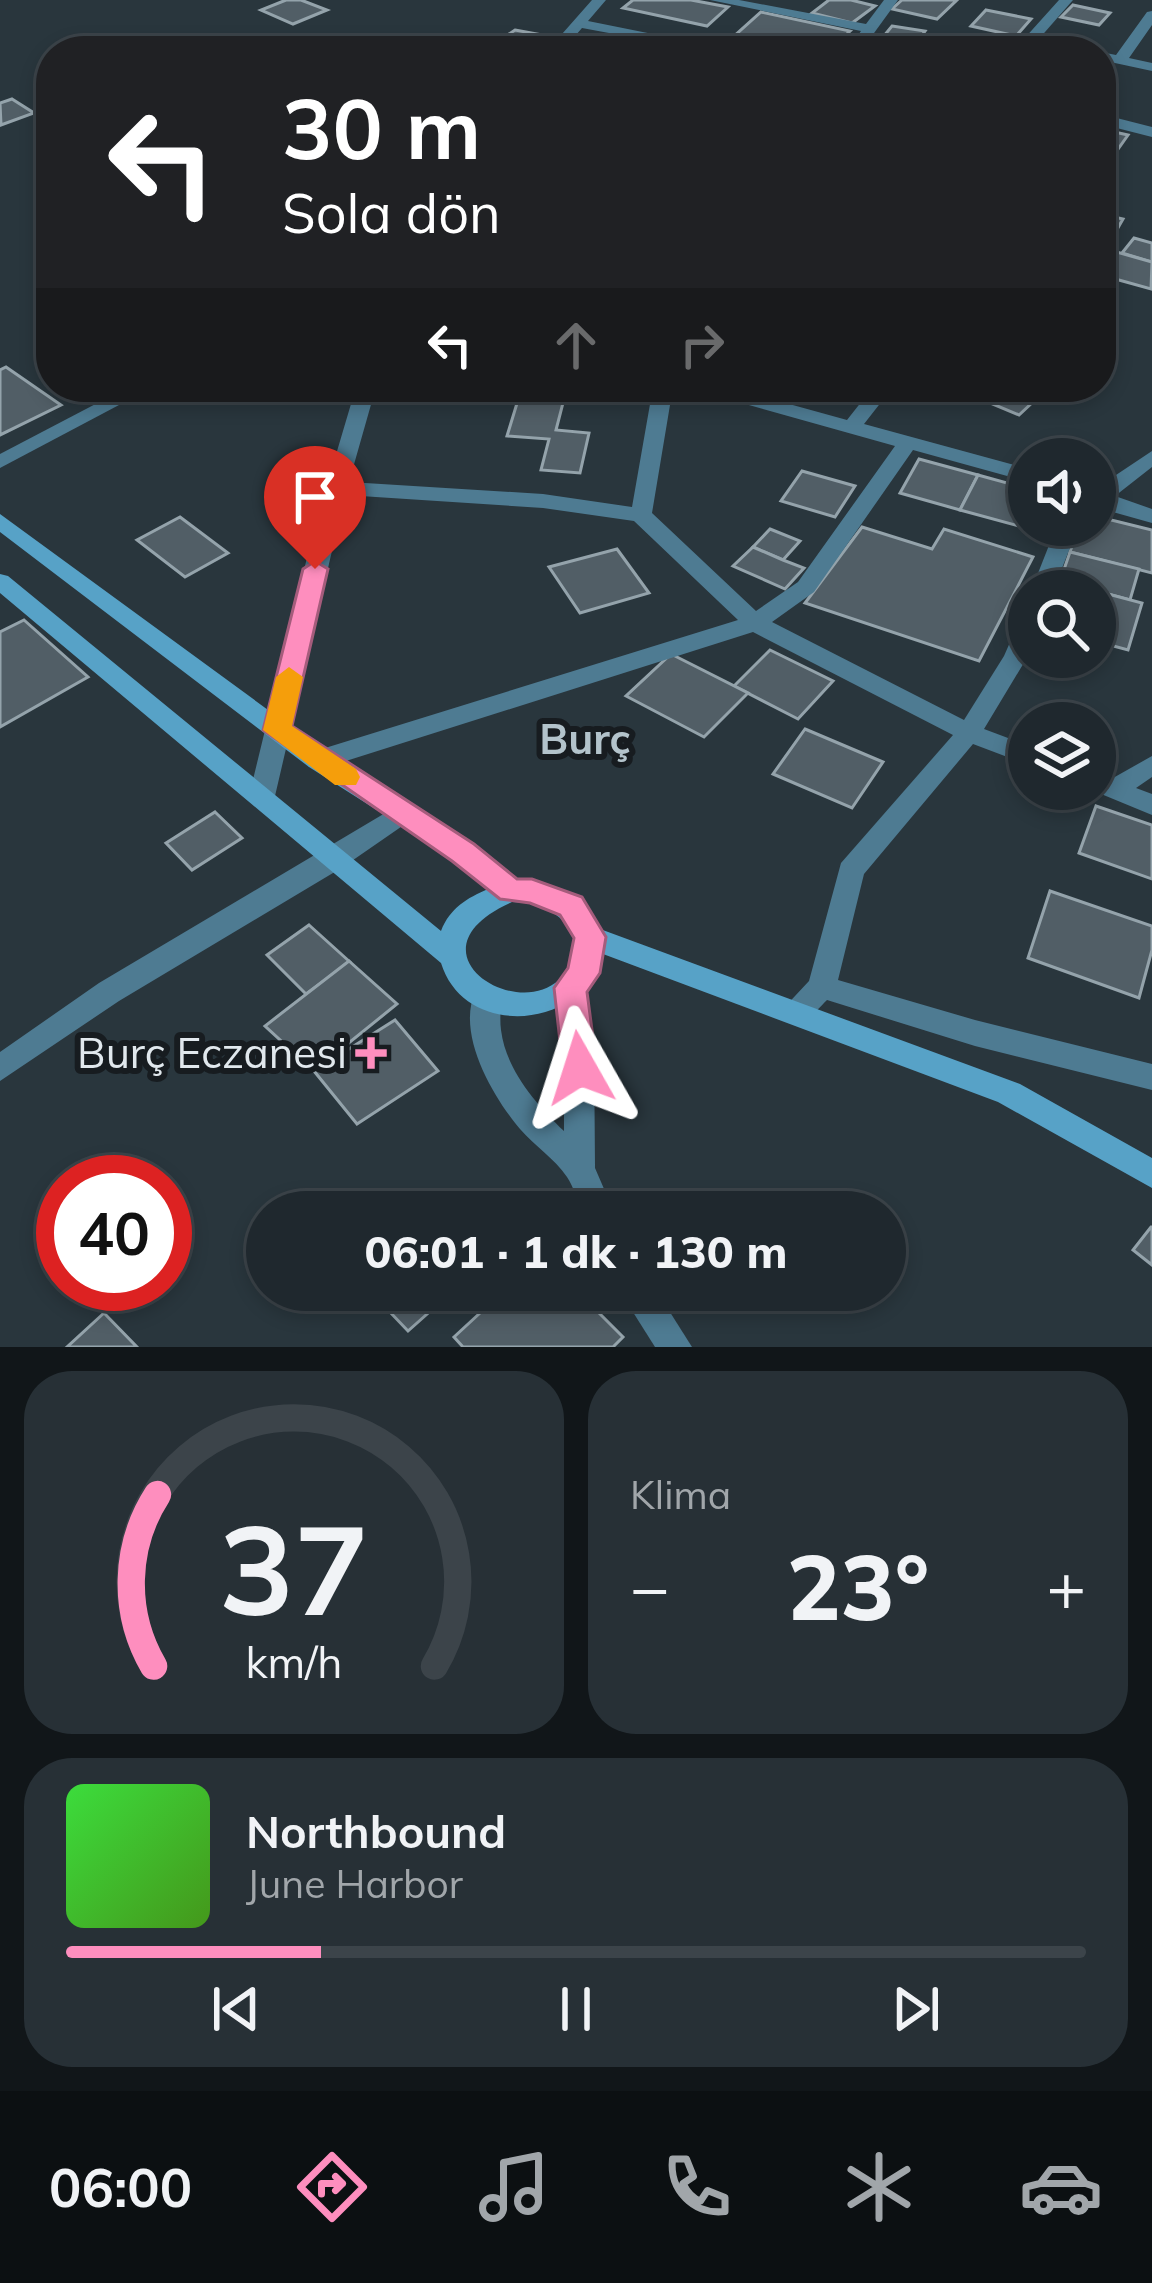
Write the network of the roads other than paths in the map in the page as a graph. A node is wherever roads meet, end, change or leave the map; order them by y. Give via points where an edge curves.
1 (599, 0) edge
2 (717, 0) edge
3 (891, 0) edge
4 (1066, 0) edge
5 (1152, 15) edge
6 (576, 23) junction
7 (871, 29) junction
8 (566, 36) edge
9 (648, 36) edge
10 (866, 36) edge
11 (1034, 36) edge
12 (1116, 58) edge
13 (1121, 59) junction
14 (1152, 67) edge
15 (1116, 123) edge
16 (1152, 132) edge
17 (114, 402) edge
18 (362, 402) edge
19 (660, 402) edge
20 (764, 402) edge
21 (871, 402) edge
22 (853, 425) junction
23 (909, 441) junction
24 (1152, 457) edge
25 (0, 462) edge
26 (1008, 470) edge
27 (1116, 484) edge
28 (338, 488) junction
29 (1116, 504) edge
30 (641, 515) junction
31 (1152, 516) edge
32 (0, 521) edge
33 (0, 581) edge
34 (755, 623) junction
35 (1008, 669) edge
36 (277, 730) junction
37 (969, 733) junction
38 (1008, 748) edge
39 (318, 760) junction
40 (1152, 765) edge
41 (1116, 780) edge
42 (1116, 790) edge
43 (262, 796) junction
44 (1152, 805) edge
45 (402, 813) junction
46 (334, 860) junction
47 (511, 891) junction
48 (590, 937) junction
49 (450, 955) junction
50 (822, 987) junction
51 (571, 988) junction
52 (485, 999) junction
53 (796, 1011) junction
54 (0, 1068) edge
55 (1152, 1077) edge
56 (579, 1168) junction
57 (1152, 1174) edge
58 (589, 1191) edge
59 (650, 1311) edge
60 (675, 1347) edge

1 - 6 street
2 - 7 street
3 - 7 street
4 - 11 street
5 - 13 street
6 - 8 street
6 - 9 street
7 - 10 street
12 - 13 street
13 - 14 street
15 - 16 street
17 - 25 street
18 - 28 street
19 - 30 street
20 - 22 street
21 - 22 street
22 - 23 street
23 - 26 street
23 - 34 street via 806,587
24 - 27 street
28 - 30 street
28 - 36 street
29 - 31 street
30 - 34 street
32 - 36 main road
33 - 43 main road
34 - 37 street
34 - 39 street
35 - 37 street
36 - 39 main road
36 - 43 street
37 - 38 street
37 - 50 street via 851,870
39 - 45 main road
40 - 41 street
42 - 44 street
43 - 46 main road
45 - 46 street
45 - 47 main road
46 - 49 main road
46 - 54 street via 109,992
47 - 48 main road via 571,906
47 - 49 main road via 472,906 459,920
48 - 51 main road via 584,973
48 - 53 main road
49 - 52 main road via 455,973
50 - 53 street
50 - 55 street
51 - 52 main road via 530,1005
51 - 56 street
52 - 56 street via 498,1070 529,1117
53 - 57 main road via 1009,1094
56 - 58 street
59 - 60 street

